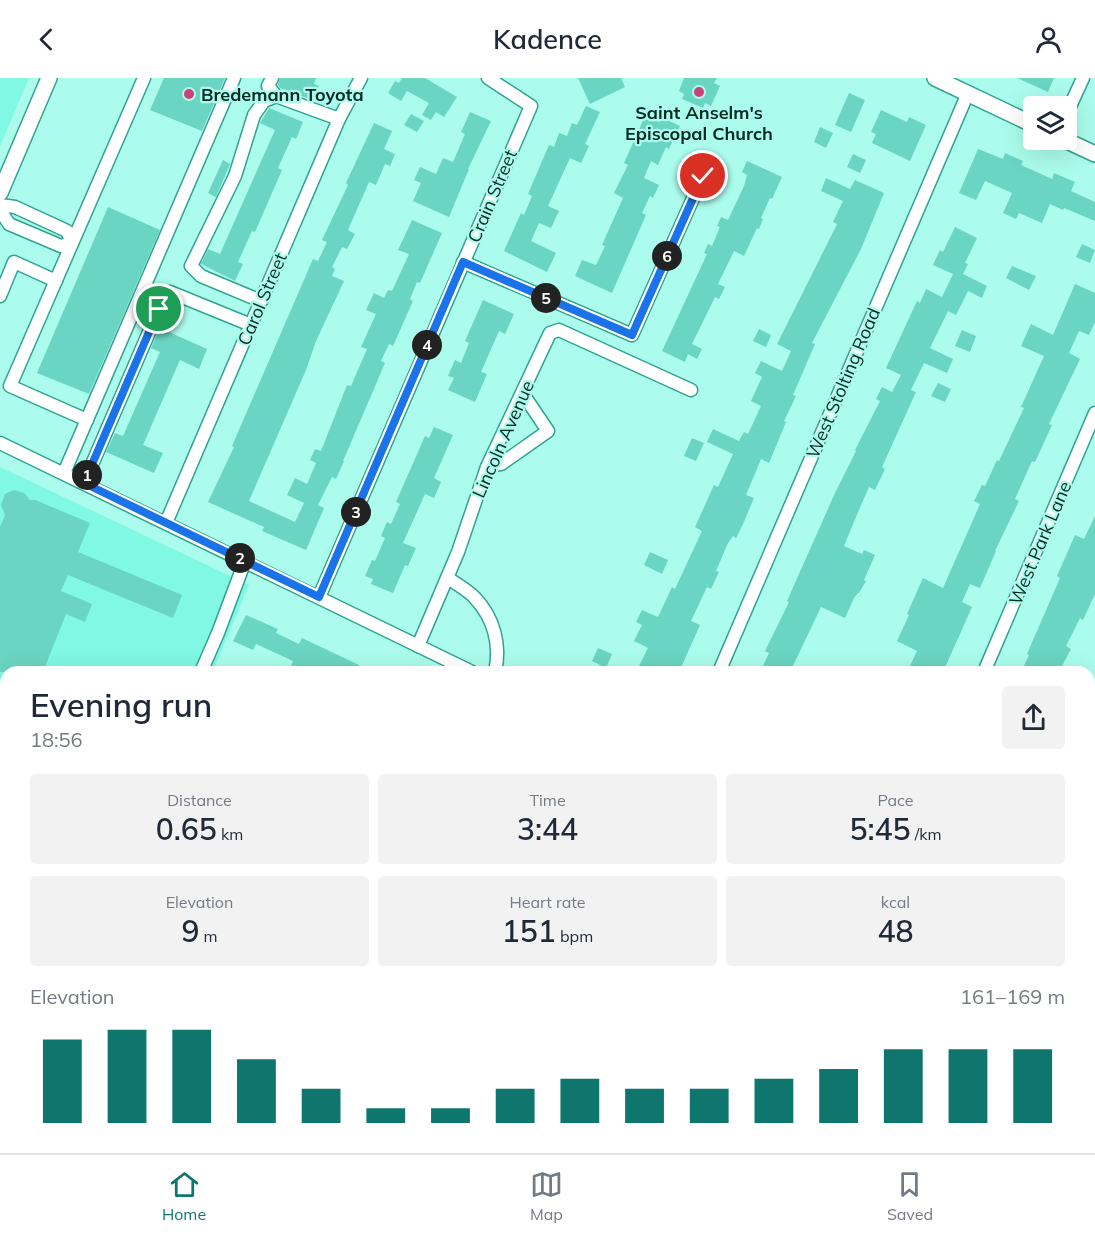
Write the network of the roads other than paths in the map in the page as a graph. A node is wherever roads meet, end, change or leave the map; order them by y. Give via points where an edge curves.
1 (49, 78) edge
2 (144, 78) edge
3 (234, 78) edge
4 (272, 78) edge
5 (361, 78) edge
6 (488, 78) edge
7 (935, 78) edge
8 (1083, 78) edge
9 (968, 93) junction
10 (276, 96) junction
11 (1075, 96) edge
12 (339, 119) junction
13 (1023, 120) edge
14 (1077, 146) edge
15 (1095, 154) edge
16 (703, 176) dead end
17 (0, 193) edge
18 (0, 205) edge
19 (0, 210) edge
20 (72, 243) junction
21 (463, 262) junction
22 (56, 280) junction
23 (0, 296) edge
24 (261, 301) junction
25 (590, 317) junction
26 (251, 325) junction
27 (582, 339) junction
28 (5, 384) edge
29 (691, 390) dead end
30 (523, 394) junction
31 (1095, 413) edge
32 (87, 420) junction
33 (0, 443) edge
34 (487, 467) junction
35 (64, 473) junction
36 (84, 483) junction
37 (166, 523) junction
38 (245, 561) junction
39 (448, 578) junction
40 (319, 597) junction
41 (418, 646) junction
42 (204, 666) edge
43 (460, 666) edge
44 (496, 666) edge
45 (722, 666) edge
46 (987, 666) edge

1 - 17 main road
2 - 20 street
3 - 32 street
4 - 10 street via 268,86
5 - 12 street, Carol Street
6 - 21 street, Crain Street via 531,106
7 - 9 main road
8 - 11 street
9 - 13 main road
9 - 45 street, West Stolting Road
10 - 12 street
10 - 24 street via 264,101 254,115 236,176 190,266 201,276
12 - 24 street, Carol Street
14 - 15 main road
16 - 25 street via 632,335
18 - 20 street via 15,207 67,231
19 - 20 street via 9,224 62,246
20 - 22 street
21 - 25 street
21 - 40 street, Crain Street
22 - 23 street via 14,262
22 - 28 street
24 - 26 street, Carol Street
25 - 27 street
26 - 36 street via 170,292 159,309
26 - 37 street, Carol Street
27 - 29 street, Lincoln Avenue
27 - 30 street, Lincoln Avenue via 559,330 550,333
28 - 32 street
30 - 34 street, Lincoln Avenue
30 - 34 street via 548,431 501,464
31 - 46 street, West Park Lane
32 - 35 street
33 - 35 street
34 - 39 street, Lincoln Avenue
35 - 36 street
36 - 37 street
37 - 38 street
38 - 40 street
38 - 42 street
39 - 41 street, Lincoln Avenue
39 - 44 street via 474,597 489,618 499,651
40 - 41 street
41 - 43 street

